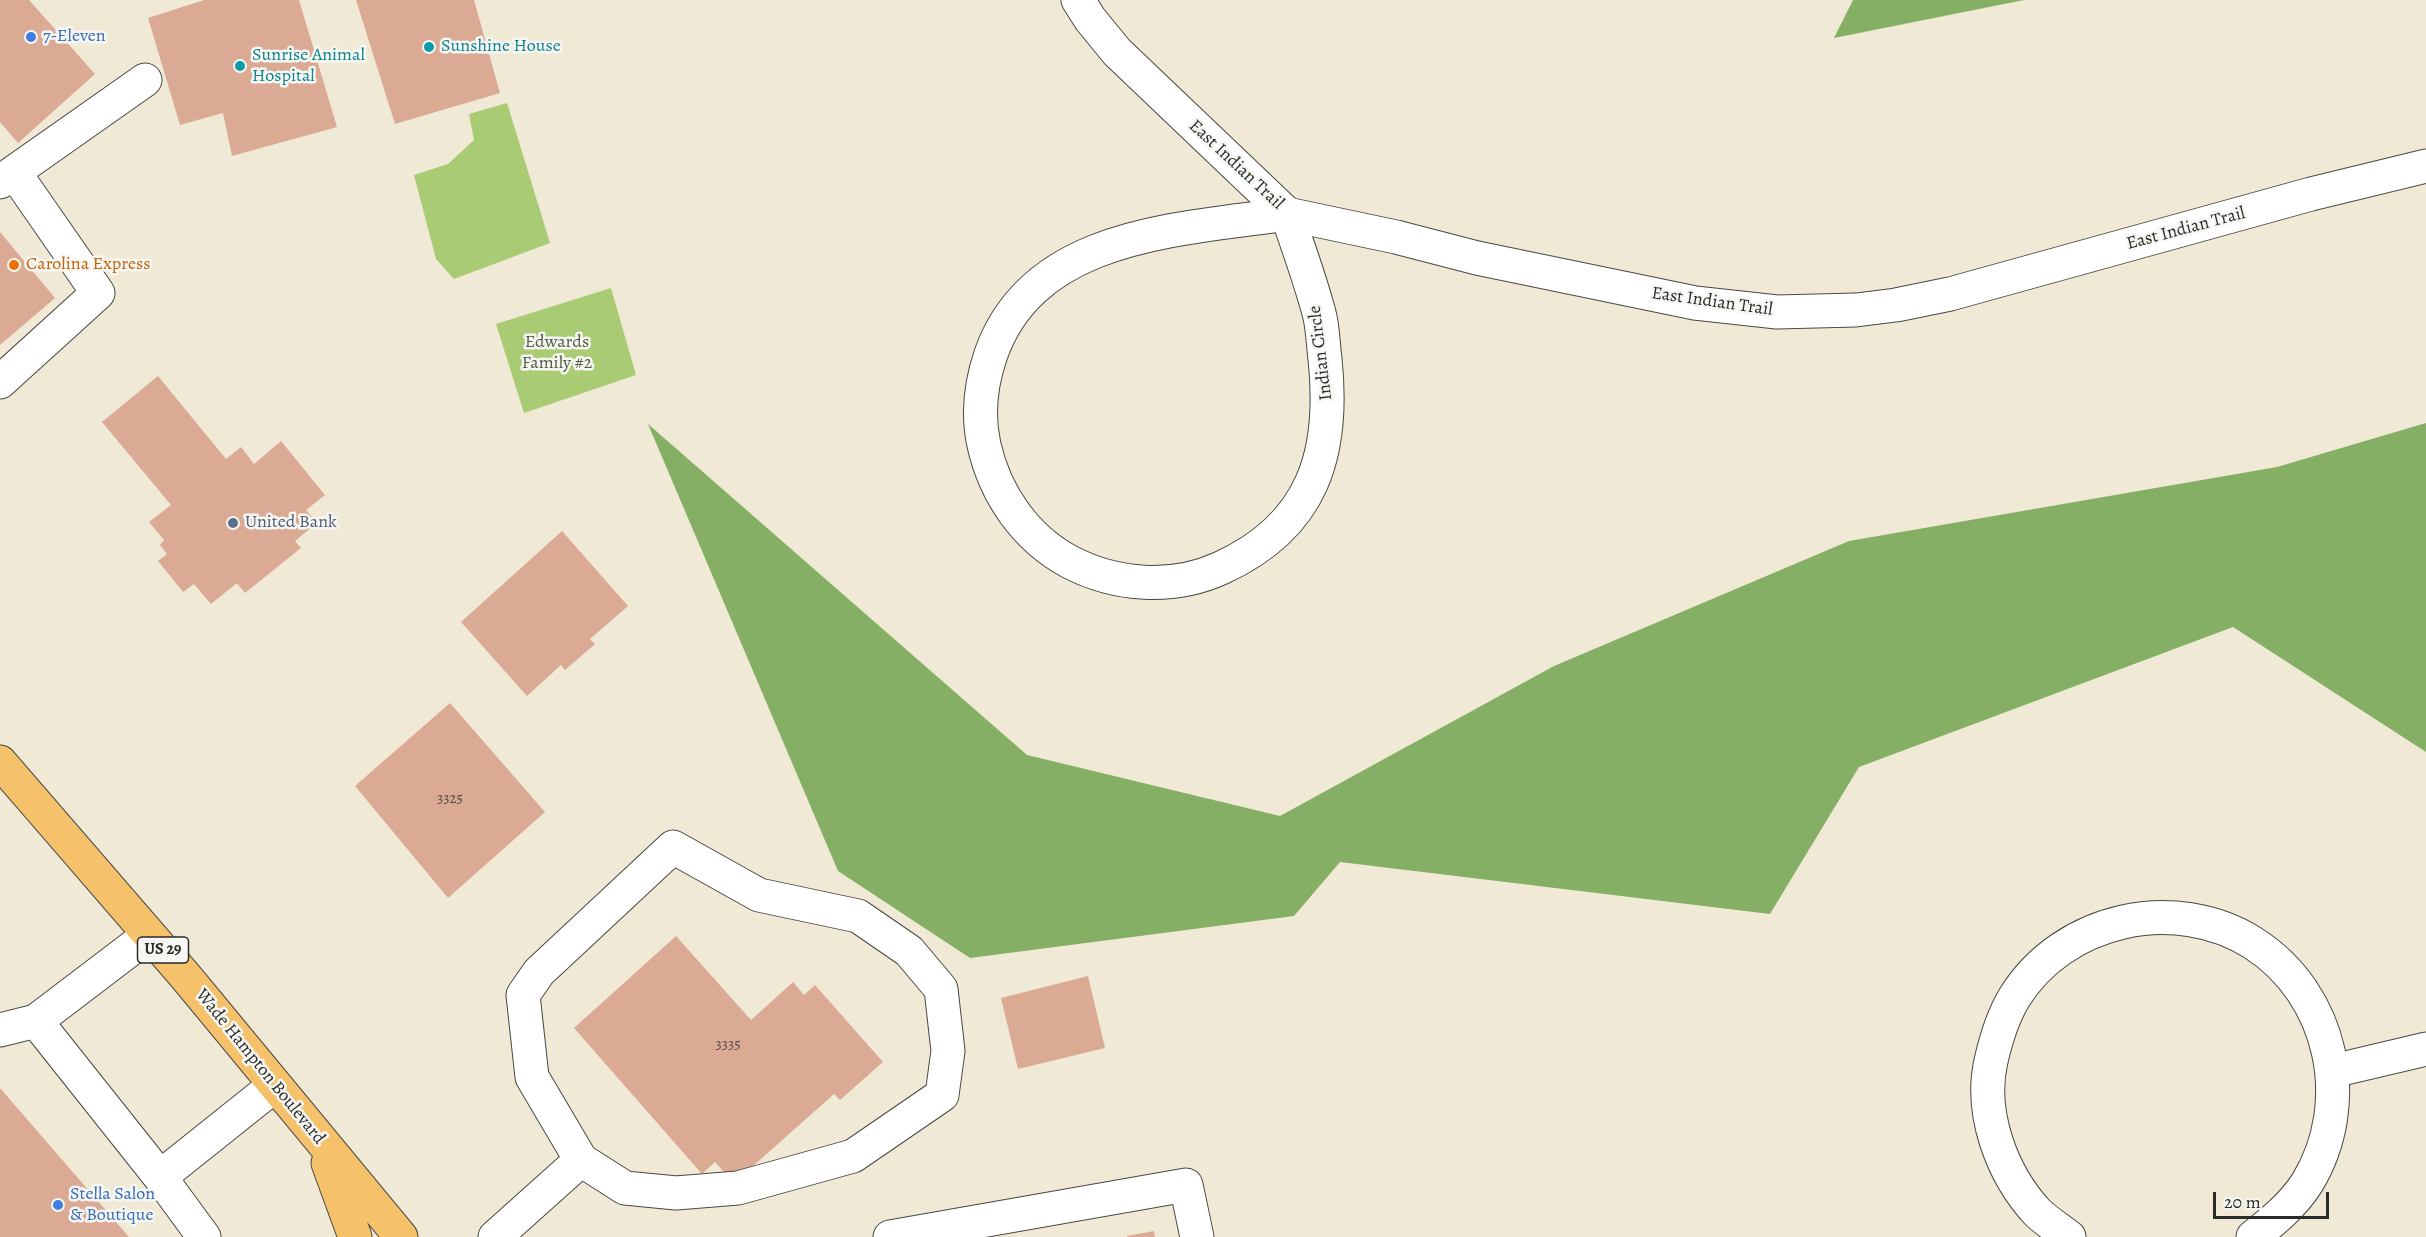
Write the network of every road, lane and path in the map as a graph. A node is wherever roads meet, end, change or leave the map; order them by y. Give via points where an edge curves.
1 (1078, 0) edge
2 (145, 80) dead end
3 (2426, 166) edge
4 (7, 177) edge
5 (1287, 214) junction
6 (0, 382) edge
7 (0, 762) edge
8 (149, 935) junction
9 (36, 1021) junction
10 (0, 1030) edge
11 (2426, 1049) edge
12 (2333, 1071) junction
13 (274, 1086) junction
14 (321, 1142) junction
15 (581, 1160) junction
16 (160, 1177) junction
17 (204, 1237) edge
18 (355, 1237) edge
19 (400, 1237) edge
20 (495, 1237) edge
21 (890, 1237) edge
22 (1197, 1237) edge
23 (2069, 1237) edge
24 (2253, 1237) edge

1 - 5 street, East Indian Trail via 1117,52
2 - 4 street
3 - 5 street, East Indian Trail via 1950,294 1856,310 1777,312 1695,303
4 - 6 street via 98,293
5 - 5 street, Indian Circle via 1320,315 1327,377 1328,412 1319,468 1298,510 1262,545 1237,561 1180,581 1162,584 1117,580 1054,552 1018,520 1006,503 989,466 983,439 980,407 984,374 995,342 1012,313 1050,275 1085,254 1128,239
7 - 8 main road, Wade Hampton Boulevard / US 29
8 - 9 street
8 - 13 main road, Wade Hampton Boulevard / US 29
9 - 10 street
9 - 16 street
11 - 12 street
12 - 23 street via 2325,1033 2308,998 2283,968 2253,943 2218,926 2181,918 2142,918 2104,926 2069,943 2039,967 2015,997 1998,1032 1989,1070 1989,1109 1997,1147 2014,1182 2038,1212
12 - 24 street via 2332,1110 2324,1148 2301,1191 2283,1213
13 - 14 main road, Wade Hampton Boulevard / US 29
13 - 16 street
14 - 18 main road
14 - 19 main road, Wade Hampton Boulevard / US 29
15 - 15 street via 625,1188 676,1193 738,1188 853,1156 942,1095 948,1051 941,988 909,951 858,916 759,895 673,847 539,972 523,995 532,1077
15 - 20 street
16 - 17 street
21 - 22 street via 1186,1185

